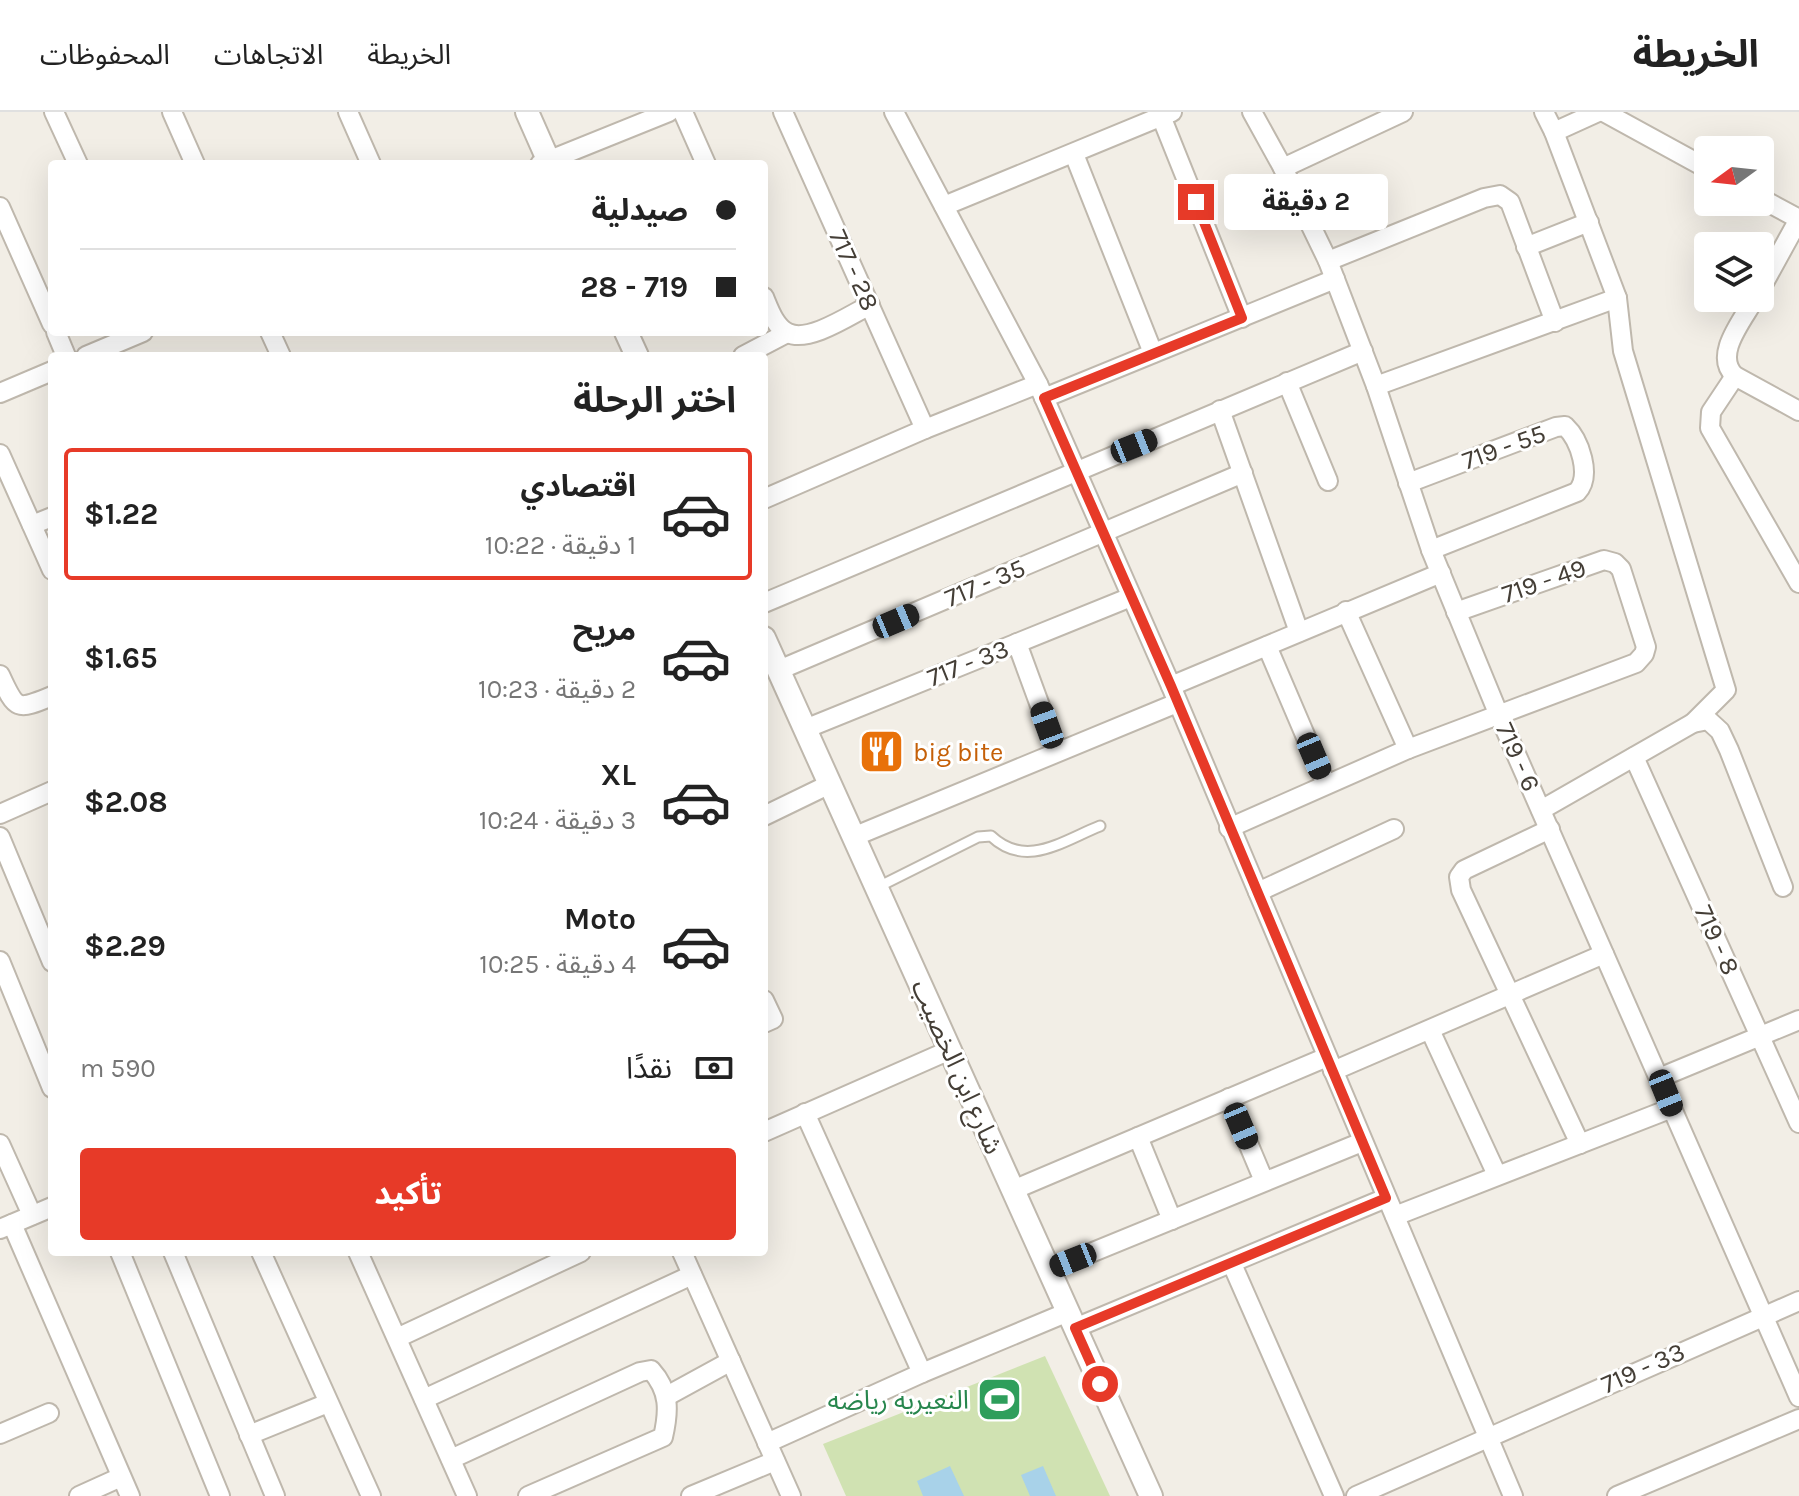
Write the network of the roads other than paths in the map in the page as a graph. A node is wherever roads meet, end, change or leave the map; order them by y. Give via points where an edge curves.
1 (54, 112) edge
2 (172, 112) edge
3 (348, 112) edge
4 (527, 112) edge
5 (669, 112) edge
6 (683, 112) edge
7 (783, 112) edge
8 (894, 112) edge
9 (1252, 112) edge
10 (1403, 112) edge
11 (1544, 112) edge
12 (1598, 112) edge
13 (1604, 112) edge
14 (1167, 114) edge
15 (1554, 132) junction
16 (1074, 154) junction
17 (76, 160) edge
18 (193, 160) edge
19 (369, 160) edge
20 (545, 160) edge
21 (553, 160) edge
22 (704, 160) edge
23 (1694, 161) edge
24 (1283, 168) junction
25 (944, 206) junction
26 (1774, 206) edge
27 (0, 207) edge
28 (1799, 219) edge
29 (1589, 222) junction
30 (1526, 247) junction
31 (1774, 265) edge
32 (1332, 270) junction
33 (1617, 298) junction
34 (870, 305) junction
35 (768, 306) edge
36 (1747, 312) edge
37 (48, 315) edge
38 (1242, 318) junction
39 (1555, 322) junction
40 (787, 333) junction
41 (134, 336) edge
42 (1363, 351) junction
43 (96, 352) edge
44 (751, 352) edge
45 (1153, 353) junction
46 (48, 373) edge
47 (1735, 376) junction
48 (1287, 382) junction
49 (1376, 386) junction
50 (1041, 391) junction
51 (0, 393) edge
52 (1220, 410) junction
53 (1799, 411) edge
54 (925, 429) junction
55 (0, 454) edge
56 (1076, 470) junction
57 (1243, 473) junction
58 (1328, 481) dead end
59 (1408, 483) junction
60 (768, 497) edge
61 (48, 519) edge
62 (32, 525) junction
63 (1103, 534) junction
64 (1431, 550) junction
65 (48, 561) edge
66 (1441, 573) junction
67 (1799, 583) edge
68 (1131, 597) junction
69 (768, 601) edge
70 (1346, 611) junction
71 (1456, 612) junction
72 (1299, 632) junction
73 (1017, 643) junction
74 (1267, 646) junction
75 (768, 647) edge
76 (779, 670) junction
77 (0, 675) edge
78 (1174, 695) junction
79 (48, 698) edge
80 (1498, 713) junction
81 (1693, 723) junction
82 (805, 729) junction
83 (1408, 749) junction
84 (1057, 752) junction
85 (1634, 757) junction
86 (830, 784) junction
87 (1326, 784) junction
88 (48, 793) edge
89 (1541, 810) junction
90 (0, 814) edge
91 (768, 814) edge
92 (1100, 826) dead end
93 (1229, 828) junction
94 (1394, 829) dead end
95 (1550, 829) junction
96 (0, 837) edge
97 (853, 837) junction
98 (1783, 887) dead end
99 (876, 888) junction
100 (1258, 892) junction
101 (48, 952) edge
102 (1604, 954) junction
103 (0, 961) edge
104 (1511, 996) junction
105 (1799, 1020) edge
106 (1430, 1030) junction
107 (1760, 1035) junction
108 (950, 1050) junction
109 (1330, 1064) junction
110 (48, 1078) edge
111 (1659, 1078) junction
112 (1229, 1098) junction
113 (1672, 1108) junction
114 (805, 1113) junction
115 (1799, 1123) edge
116 (768, 1130) edge
117 (1138, 1137) junction
118 (1362, 1142) junction
119 (0, 1144) edge
120 (1580, 1144) junction
121 (1497, 1175) junction
122 (1264, 1181) junction
123 (1013, 1190) junction
124 (1386, 1198) junction
125 (48, 1209) edge
126 (32, 1215) junction
127 (1395, 1216) junction
128 (1172, 1220) junction
129 (6, 1227) edge
130 (122, 1256) edge
131 (175, 1256) edge
132 (263, 1256) edge
133 (363, 1256) edge
134 (572, 1256) edge
135 (684, 1256) edge
136 (1232, 1264) junction
137 (1049, 1270) junction
138 (692, 1275) junction
139 (1799, 1301) edge
140 (1763, 1315) junction
141 (1071, 1320) junction
142 (397, 1338) junction
143 (731, 1361) junction
144 (922, 1373) junction
145 (667, 1396) junction
146 (1799, 1397) edge
147 (424, 1399) junction
148 (328, 1403) junction
149 (49, 1413) dead end
150 (1799, 1419) edge
151 (0, 1434) edge
152 (249, 1435) junction
153 (1488, 1437) junction
154 (767, 1443) junction
155 (451, 1459) junction
156 (775, 1461) junction
157 (121, 1477) junction
158 (1359, 1495) edge
159 (79, 1496) edge
160 (130, 1496) edge
161 (220, 1496) edge
162 (275, 1496) edge
163 (371, 1496) edge
164 (467, 1496) edge
165 (528, 1496) edge
166 (691, 1496) edge
167 (791, 1496) edge
168 (1151, 1496) edge
169 (1334, 1496) edge
170 (1513, 1496) edge
171 (1617, 1496) edge

1 - 17 street
2 - 18 street
3 - 19 street
4 - 20 street
5 - 21 street
6 - 22 street
7 - 34 street, 717 - 28
8 - 25 street
9 - 24 street, 719 - 6
10 - 24 street
11 - 15 street
12 - 15 street
13 - 23 street
14 - 16 street
14 - 38 street
15 - 29 street
16 - 25 street
16 - 45 street
24 - 32 street, 719 - 6
25 - 50 street
26 - 28 street
27 - 37 street
28 - 31 street
29 - 30 street
29 - 33 street
30 - 32 street via 1510,202 1500,195
30 - 39 street
32 - 38 street
32 - 42 street, 719 - 6
33 - 39 street
33 - 81 street via 1623,351 1726,690
34 - 40 street via 807,336
34 - 54 street, 717 - 28
35 - 40 street
36 - 47 street via 1726,352
38 - 45 street
39 - 49 street
40 - 44 street
41 - 43 street
42 - 48 street
42 - 49 street, 719 - 6
45 - 50 street
46 - 51 street
47 - 53 street
47 - 67 street via 1711,412 1710,428
48 - 52 street
48 - 58 street
49 - 59 street, 719 - 6
50 - 54 street
50 - 56 street
52 - 56 street
52 - 57 street
54 - 60 street
55 - 62 street
56 - 63 street
56 - 69 street
57 - 63 street, 717 - 35
57 - 72 street
59 - 64 street, 719 - 6
59 - 64 street, 719 - 55 via 1556,427 1565,426 1573,434 1586,475 1577,492
61 - 62 street
62 - 65 street
63 - 68 street
63 - 76 street, 717 - 35
64 - 66 street, 719 - 6
66 - 70 street
66 - 71 street, 719 - 6
68 - 73 street, 717 - 33
68 - 78 street
70 - 72 street
70 - 83 street
71 - 80 street, 719 - 6
71 - 80 street, 719 - 49 via 1604,560 1621,569 1644,654 1636,663
72 - 74 street
73 - 82 street, 717 - 33
73 - 84 street
74 - 78 street
74 - 87 street
75 - 76 street, شارع ابن الخصيب
76 - 82 street, شارع ابن الخصيب
77 - 79 street via 17,706
78 - 84 street
78 - 93 street
80 - 83 street
80 - 89 street, 719 - 6
81 - 85 street
81 - 98 street via 1708,720 1720,731
82 - 86 street, شارع ابن الخصيب
83 - 87 street
84 - 97 street
85 - 89 street
85 - 107 street, 719 - 8
86 - 91 street
86 - 97 street, شارع ابن الخصيب
87 - 93 street
88 - 90 street
89 - 95 street, 719 - 6
92 - 99 lane via 1022,854 991,836 978,837
93 - 100 street
94 - 100 street
95 - 102 street, 719 - 6
95 - 104 street via 1459,877
96 - 101 street
97 - 99 street, شارع ابن الخصيب
99 - 108 street, شارع ابن الخصيب
100 - 109 street
102 - 104 street
102 - 111 street, 719 - 6
103 - 110 street
104 - 106 street
104 - 120 street
105 - 107 street
106 - 109 street
106 - 121 street
107 - 111 street
107 - 115 street, 719 - 8
108 - 114 street
108 - 123 street, شارع ابن الخصيب
109 - 112 street
109 - 118 street
111 - 113 street, 719 - 6
112 - 117 street
112 - 122 street
113 - 120 street
113 - 140 street, 719 - 6
114 - 116 street
114 - 144 street
117 - 123 street
117 - 128 street
118 - 122 street
118 - 124 street
119 - 126 street
120 - 121 street
121 - 127 street
122 - 128 street
123 - 137 street, شارع ابن الخصيب
124 - 127 street
124 - 136 street
125 - 126 street
126 - 129 street
127 - 153 street
128 - 137 street
129 - 157 street
130 - 161 street
131 - 152 street
132 - 148 street
133 - 142 street
134 - 142 street
135 - 138 street
136 - 141 street
136 - 169 street
137 - 141 street, شارع ابن الخصيب
138 - 143 street
138 - 147 street
139 - 140 street, 719 - 33
140 - 146 street, 719 - 6
140 - 153 street, 719 - 33
141 - 144 street
141 - 168 street, شارع ابن الخصيب
142 - 147 street
143 - 145 street
143 - 154 street
144 - 154 street
145 - 155 street via 651,1370 640,1372
145 - 165 street via 663,1437
147 - 155 street
148 - 152 street
148 - 163 street
149 - 151 street
150 - 171 street
152 - 162 street
153 - 158 street, 719 - 33
153 - 170 street
154 - 156 street
155 - 164 street
156 - 166 street
156 - 167 street
157 - 159 street
157 - 160 street

